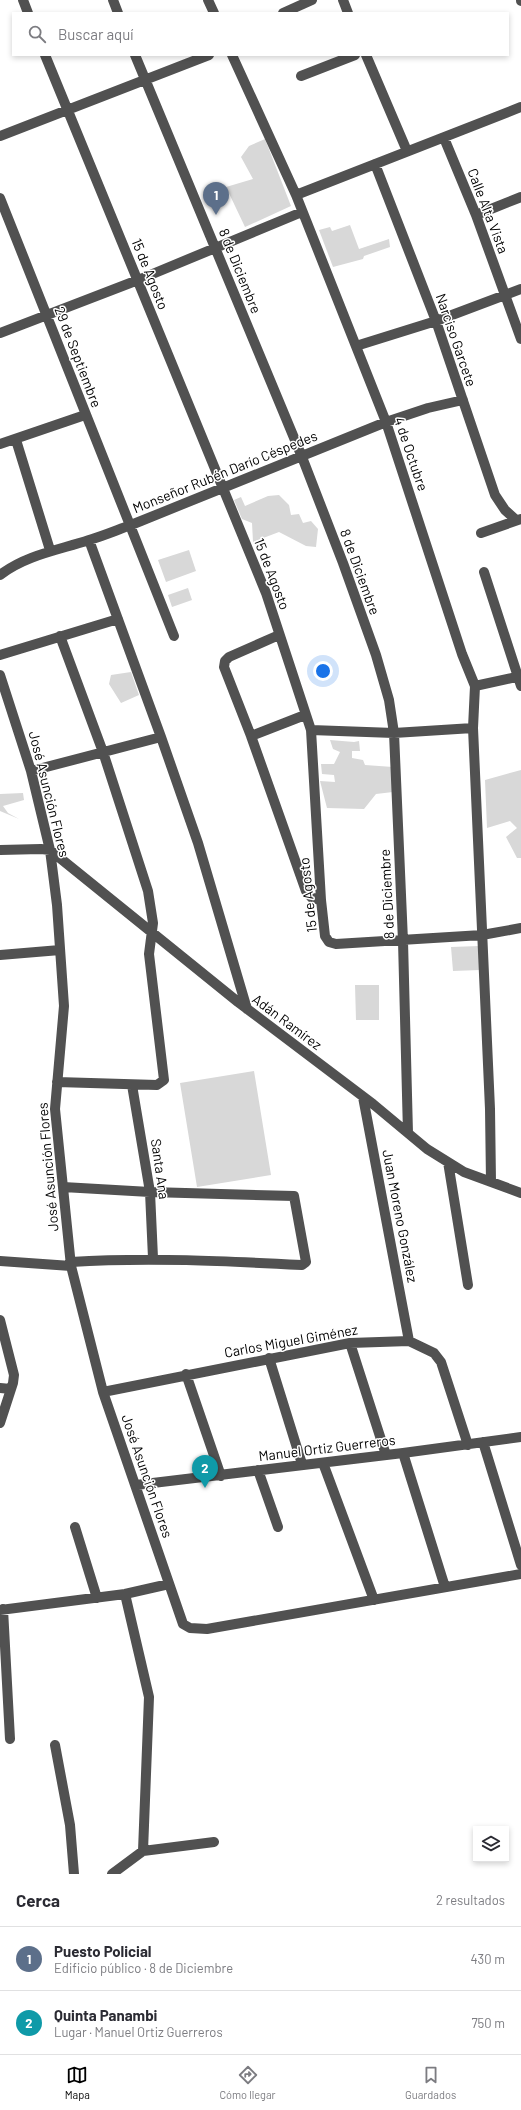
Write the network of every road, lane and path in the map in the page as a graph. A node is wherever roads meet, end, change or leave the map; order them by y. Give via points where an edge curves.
1 (23, 0) edge
2 (113, 0) edge
3 (208, 0) edge
4 (312, 0) edge
5 (343, 0) edge
6 (28, 12) edge
7 (118, 12) edge
8 (214, 12) edge
9 (285, 12) edge
10 (348, 12) edge
11 (45, 56) edge
12 (135, 56) edge
13 (206, 56) edge
14 (232, 56) edge
15 (352, 56) edge
16 (366, 56) edge
17 (301, 76) dead end
18 (145, 79) junction
19 (521, 107) edge
20 (67, 110) junction
21 (0, 136) edge
22 (444, 138) junction
23 (407, 151) junction
24 (375, 164) junction
25 (296, 196) junction
26 (521, 197) edge
27 (0, 198) edge
28 (302, 212) junction
29 (476, 215) junction
30 (215, 248) junction
31 (138, 280) junction
32 (521, 289) edge
33 (505, 296) junction
34 (47, 314) junction
35 (436, 321) junction
36 (0, 334) edge
37 (521, 339) edge
38 (356, 346) junction
39 (463, 400) junction
40 (85, 415) junction
41 (386, 422) junction
42 (16, 440) junction
43 (0, 444) edge
44 (302, 456) junction
45 (223, 488) junction
46 (519, 520) edge
47 (131, 525) junction
48 (481, 533) dead end
49 (89, 540) junction
50 (50, 550) junction
51 (484, 572) dead end
52 (0, 575) edge
53 (118, 619) junction
54 (279, 635) junction
55 (60, 636) junction
56 (174, 636) dead end
57 (0, 655) edge
58 (0, 675) edge
59 (520, 680) edge
60 (475, 686) junction
61 (305, 715) junction
62 (473, 728) junction
63 (310, 730) junction
64 (394, 733) junction
65 (251, 736) junction
66 (161, 737) junction
67 (102, 752) junction
68 (31, 771) junction
69 (0, 850) edge
70 (50, 850) junction
71 (321, 900) junction
72 (521, 928) edge
73 (152, 934) junction
74 (482, 935) junction
75 (404, 941) junction
76 (60, 950) junction
77 (0, 955) edge
78 (247, 1009) junction
79 (57, 1082) junction
80 (132, 1085) junction
81 (363, 1097) junction
82 (408, 1133) junction
83 (448, 1162) junction
84 (491, 1182) junction
85 (63, 1187) junction
86 (150, 1192) junction
87 (521, 1193) edge
88 (153, 1258) junction
89 (0, 1261) edge
90 (71, 1264) junction
91 (468, 1285) dead end
92 (0, 1320) edge
93 (409, 1342) junction
94 (350, 1343) junction
95 (269, 1358) junction
96 (186, 1374) junction
97 (0, 1388) edge
98 (11, 1389) junction
99 (103, 1392) junction
100 (0, 1423) edge
101 (521, 1437) edge
102 (483, 1442) junction
103 (468, 1444) junction
104 (386, 1454) junction
105 (403, 1454) junction
106 (322, 1463) junction
107 (302, 1464) junction
108 (258, 1470) junction
109 (221, 1476) junction
110 (136, 1485) junction
111 (75, 1527) dead end
112 (278, 1527) dead end
113 (521, 1564) edge
114 (521, 1574) edge
115 (169, 1584) junction
116 (446, 1587) junction
117 (124, 1594) junction
118 (97, 1598) junction
119 (374, 1600) junction
120 (2, 1610) edge
121 (10, 1739) dead end
122 (55, 1745) dead end
123 (214, 1842) dead end
124 (142, 1851) junction
125 (74, 1874) edge
126 (112, 1874) edge

1 - 6 street
2 - 7 street
3 - 8 street
4 - 9 street
5 - 10 street
11 - 20 street, 15 de Agosto
12 - 18 street, 8 de Diciembre
13 - 18 street
14 - 25 street, 4 de Octubre
15 - 17 street
16 - 23 street
18 - 20 street
18 - 30 street, 8 de Diciembre
19 - 22 street
20 - 21 street
20 - 31 street, 15 de Agosto
22 - 23 street
22 - 29 street, Calle Alta Vista
23 - 24 street
24 - 25 street
24 - 35 street, Narciso Garcete
25 - 28 street, 4 de Octubre
26 - 29 street
27 - 34 street, 29 de Septiembre
28 - 30 street
28 - 38 street, 4 de Octubre
29 - 33 street, Calle Alta Vista
30 - 31 street
30 - 44 street, 8 de Diciembre
31 - 34 street
31 - 45 street, 15 de Agosto
32 - 33 street
33 - 35 street
33 - 37 street, Calle Alta Vista
34 - 36 street
34 - 40 street, 29 de Septiembre
35 - 38 street
35 - 39 street, Narciso Garcete
38 - 41 street, 4 de Octubre
39 - 41 street, Monseñor Rubén Darío Céspedes
39 - 46 street, Narciso Garcete via 495,495 505,510
40 - 42 street
40 - 47 street, 29 de Septiembre
41 - 44 street, Monseñor Rubén Darío Céspedes
41 - 60 street, 4 de Octubre via 459,648
42 - 43 street
42 - 50 street
44 - 45 street, Monseñor Rubén Darío Céspedes
44 - 64 street, 8 de Diciembre via 376,655 389,700
45 - 47 street, Monseñor Rubén Darío Céspedes
45 - 54 street, 15 de Agosto via 266,594
46 - 48 street
47 - 49 street, Monseñor Rubén Darío Céspedes
47 - 56 street, 29 de Septiembre
49 - 50 street, Monseñor Rubén Darío Céspedes
49 - 53 street
50 - 52 street, Monseñor Rubén Darío Céspedes
51 - 59 street
53 - 55 street
53 - 66 street
54 - 61 street, 15 de Agosto
54 - 65 street via 224,661 224,667
55 - 57 street
55 - 67 street
58 - 68 street, José Asunción Flores
59 - 60 street
60 - 62 street, 4 de Octubre
61 - 63 street, 15 de Agosto
61 - 65 street
62 - 64 street
62 - 74 street, 4 de Octubre
63 - 64 street
63 - 71 street, 15 de Agosto
64 - 75 street, 8 de Diciembre
65 - 71 street via 306,891 312,898
66 - 67 street
66 - 78 street via 198,843
67 - 68 street
67 - 73 street via 148,891
68 - 70 street, José Asunción Flores
69 - 70 street
70 - 73 street, Adán Ramírez
70 - 76 street, José Asunción Flores
71 - 75 street, 15 de Agosto via 325,936 329,942 336,944
72 - 74 street, 15 de Agosto
73 - 78 street, Adán Ramírez
73 - 80 street via 149,954 164,1080 157,1085
74 - 75 street, 15 de Agosto
74 - 84 street, 4 de Octubre
75 - 82 street, 8 de Diciembre
76 - 77 street
76 - 79 street, José Asunción Flores via 64,1006
78 - 81 street, Adán Ramírez
79 - 80 street
79 - 85 street, José Asunción Flores via 56,1109
80 - 86 street, Santa Ana
81 - 82 street, Adán Ramírez
81 - 93 street, Juan Moreno González
82 - 83 street, Adán Ramírez
83 - 84 street, Adán Ramírez via 464,1172
83 - 91 street
84 - 87 street, Adán Ramírez
85 - 86 street
85 - 90 street, José Asunción Flores
86 - 88 street, Santa Ana
86 - 88 street via 294,1196 306,1262 302,1265
88 - 90 street via 124,1258
89 - 90 street
90 - 99 street, José Asunción Flores
92 - 98 street via 14,1375
93 - 94 street, Carlos Miguel Giménez
93 - 103 street, Carlos Miguel Giménez via 434,1353 441,1362
94 - 95 street, Carlos Miguel Giménez
94 - 104 street
95 - 96 street, Carlos Miguel Giménez
95 - 107 street
96 - 99 street, Carlos Miguel Giménez
96 - 109 street
97 - 98 street
98 - 100 street
99 - 110 street, José Asunción Flores
101 - 102 street, Manuel Ortiz Guerreros
102 - 103 street, Manuel Ortiz Guerreros
102 - 113 street
103 - 105 street, Manuel Ortiz Guerreros
104 - 105 street, Manuel Ortiz Guerreros
104 - 106 street, Manuel Ortiz Guerreros
105 - 116 street
106 - 107 street, Manuel Ortiz Guerreros
106 - 119 street
107 - 108 street, Manuel Ortiz Guerreros
108 - 109 street, Manuel Ortiz Guerreros
108 - 112 street
109 - 110 street, Manuel Ortiz Guerreros
110 - 115 street, José Asunción Flores
111 - 118 street
114 - 116 street
115 - 117 street
115 - 119 street, José Asunción Flores via 183,1624 190,1628 207,1629
116 - 119 street
117 - 118 street
117 - 124 street via 149,1697
118 - 120 street
120 - 121 street
122 - 125 street via 70,1825
123 - 124 street
124 - 126 street

